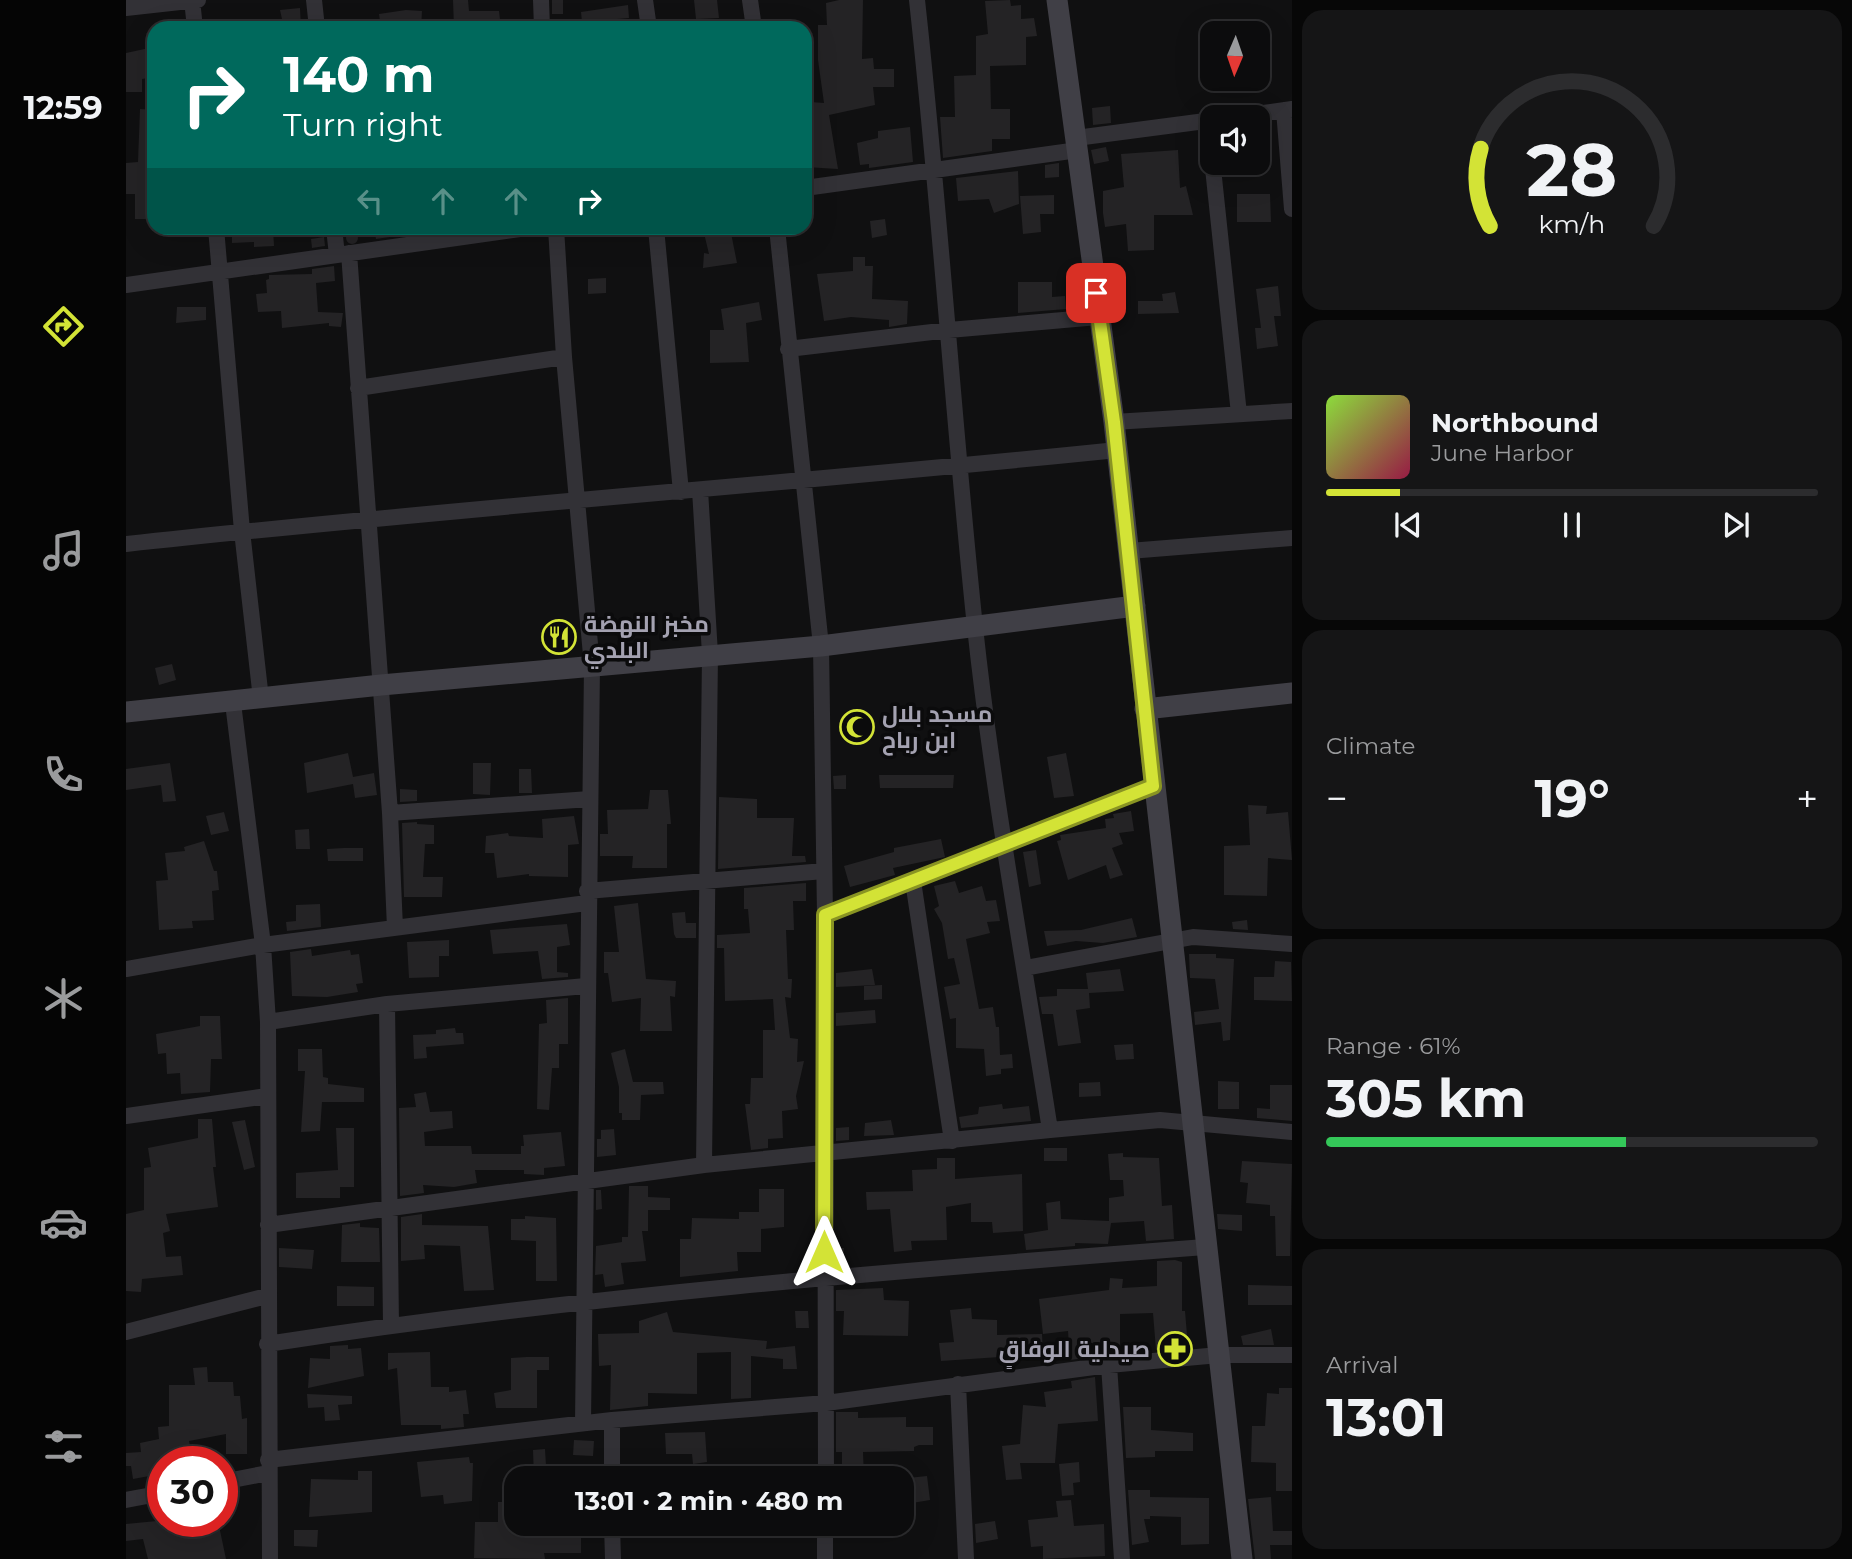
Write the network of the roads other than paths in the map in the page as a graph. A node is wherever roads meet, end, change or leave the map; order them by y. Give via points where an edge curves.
1 (192, 0) edge
2 (198, 0) edge
3 (314, 0) edge
4 (541, 0) edge
5 (645, 0) edge
6 (750, 0) edge
7 (917, 0) edge
8 (1057, 0) edge
9 (126, 8) edge
10 (194, 21) edge
11 (316, 21) edge
12 (542, 21) edge
13 (648, 21) edge
14 (753, 21) edge
15 (1288, 109) edge
16 (1270, 112) edge
17 (1200, 123) edge
18 (1077, 144) junction
19 (936, 170) junction
20 (1215, 175) edge
21 (812, 187) edge
22 (1292, 209) edge
23 (217, 235) edge
24 (336, 235) edge
25 (477, 235) edge
26 (555, 235) edge
27 (657, 235) edge
28 (778, 235) edge
29 (343, 254) junction
30 (221, 272) junction
31 (126, 285) edge
32 (1098, 317) junction
33 (948, 330) junction
34 (788, 349) junction
35 (564, 357) junction
36 (358, 388) junction
37 (1292, 411) edge
38 (1239, 414) junction
39 (1114, 422) junction
40 (1117, 450) junction
41 (962, 466) junction
42 (802, 479) junction
43 (700, 490) junction
44 (681, 492) junction
45 (576, 500) junction
46 (366, 517) junction
47 (242, 531) junction
48 (1292, 538) edge
49 (126, 544) edge
50 (1129, 551) junction
51 (1135, 606) junction
52 (975, 626) junction
53 (821, 646) junction
54 (710, 654) junction
55 (592, 666) junction
56 (381, 685) junction
57 (1292, 693) edge
58 (261, 699) junction
59 (233, 703) junction
60 (1145, 709) junction
61 (126, 712) edge
62 (1153, 786) junction
63 (590, 799) junction
64 (390, 813) junction
65 (1003, 845) junction
66 (824, 871) junction
67 (913, 881) junction
68 (706, 883) junction
69 (587, 897) junction
70 (825, 915) junction
71 (395, 928) junction
72 (1173, 939) junction
73 (1292, 944) edge
74 (263, 945) junction
75 (1025, 968) junction
76 (126, 969) edge
77 (586, 986) junction
78 (387, 1004) junction
79 (268, 1022) junction
80 (267, 1096) junction
81 (126, 1116) edge
82 (1191, 1123) junction
83 (1050, 1130) junction
84 (1292, 1132) edge
85 (952, 1141) junction
86 (824, 1153) junction
87 (704, 1165) junction
88 (585, 1180) junction
89 (389, 1207) junction
90 (268, 1225) junction
91 (1205, 1248) junction
92 (825, 1276) junction
93 (267, 1296) junction
94 (582, 1301) junction
95 (391, 1325) junction
96 (126, 1332) edge
97 (267, 1344) junction
98 (1219, 1355) junction
99 (1292, 1355) edge
100 (1109, 1365) junction
101 (958, 1384) junction
102 (826, 1403) junction
103 (612, 1420) junction
104 (583, 1423) junction
105 (268, 1466) junction
106 (612, 1466) edge
107 (826, 1466) edge
108 (238, 1476) edge
109 (147, 1496) edge
110 (126, 1500) edge
111 (612, 1536) edge
112 (825, 1536) edge
113 (270, 1559) edge
114 (613, 1559) edge
115 (825, 1559) edge
116 (966, 1559) edge
117 (1122, 1559) edge
118 (1241, 1559) edge

1 - 2 street
1 - 9 street
1 - 10 street
3 - 11 street
4 - 12 street
5 - 13 street
6 - 14 street
7 - 19 street
8 - 18 street
15 - 16 street
15 - 22 street
17 - 18 street
18 - 19 street
18 - 32 street
19 - 21 street
19 - 33 street
20 - 38 street
23 - 30 street
24 - 29 street
25 - 29 street
26 - 35 street
27 - 44 street
28 - 34 street
29 - 30 street
29 - 36 street
30 - 31 street
30 - 47 street
32 - 33 street
32 - 39 street
33 - 34 street
33 - 41 street
34 - 42 street
35 - 36 street
35 - 45 street
36 - 46 street
37 - 38 street
38 - 39 street
39 - 40 street
40 - 41 street
40 - 50 street
41 - 42 street
41 - 52 street
42 - 43 street
42 - 53 street
43 - 44 street
43 - 54 street
44 - 45 street
45 - 46 street
45 - 55 street
46 - 47 street
46 - 56 street
47 - 49 street
47 - 58 street
48 - 50 street
50 - 51 street
51 - 52 street
51 - 60 street
52 - 53 street
52 - 65 street
53 - 54 street
53 - 66 street
54 - 55 street
54 - 68 street
55 - 56 street
55 - 63 street
56 - 58 street
56 - 64 street
57 - 60 street
58 - 59 street
59 - 61 street
59 - 74 street
60 - 62 street
62 - 65 street
62 - 72 street
63 - 64 street
63 - 69 street
64 - 71 street
65 - 67 street
65 - 75 street
66 - 68 street
66 - 70 street
67 - 70 street
67 - 85 street
68 - 69 street
68 - 87 street
69 - 71 street
69 - 77 street
70 - 86 street
71 - 74 street
72 - 73 street
72 - 75 street
72 - 82 street
74 - 76 street
74 - 79 street
75 - 83 street
77 - 78 street
77 - 88 street
78 - 79 street
78 - 89 street
79 - 80 street
80 - 81 street
80 - 90 street
82 - 83 street via 1160,1120
82 - 84 street
82 - 91 street
83 - 85 street
85 - 86 street
86 - 87 street
86 - 92 street
87 - 88 street
88 - 89 street
88 - 94 street
89 - 90 street
89 - 95 street
90 - 93 street
91 - 92 street
91 - 98 street
92 - 94 street
92 - 102 street
93 - 96 street
93 - 97 street
94 - 95 street
94 - 104 street
95 - 97 street
97 - 105 street
98 - 99 street
98 - 100 street
98 - 118 street
100 - 101 street
100 - 117 street
101 - 102 street
101 - 116 street
102 - 103 street
102 - 107 street
103 - 104 street
103 - 106 street
104 - 105 street
105 - 108 street
105 - 113 street
109 - 110 street
111 - 114 street
112 - 115 street

